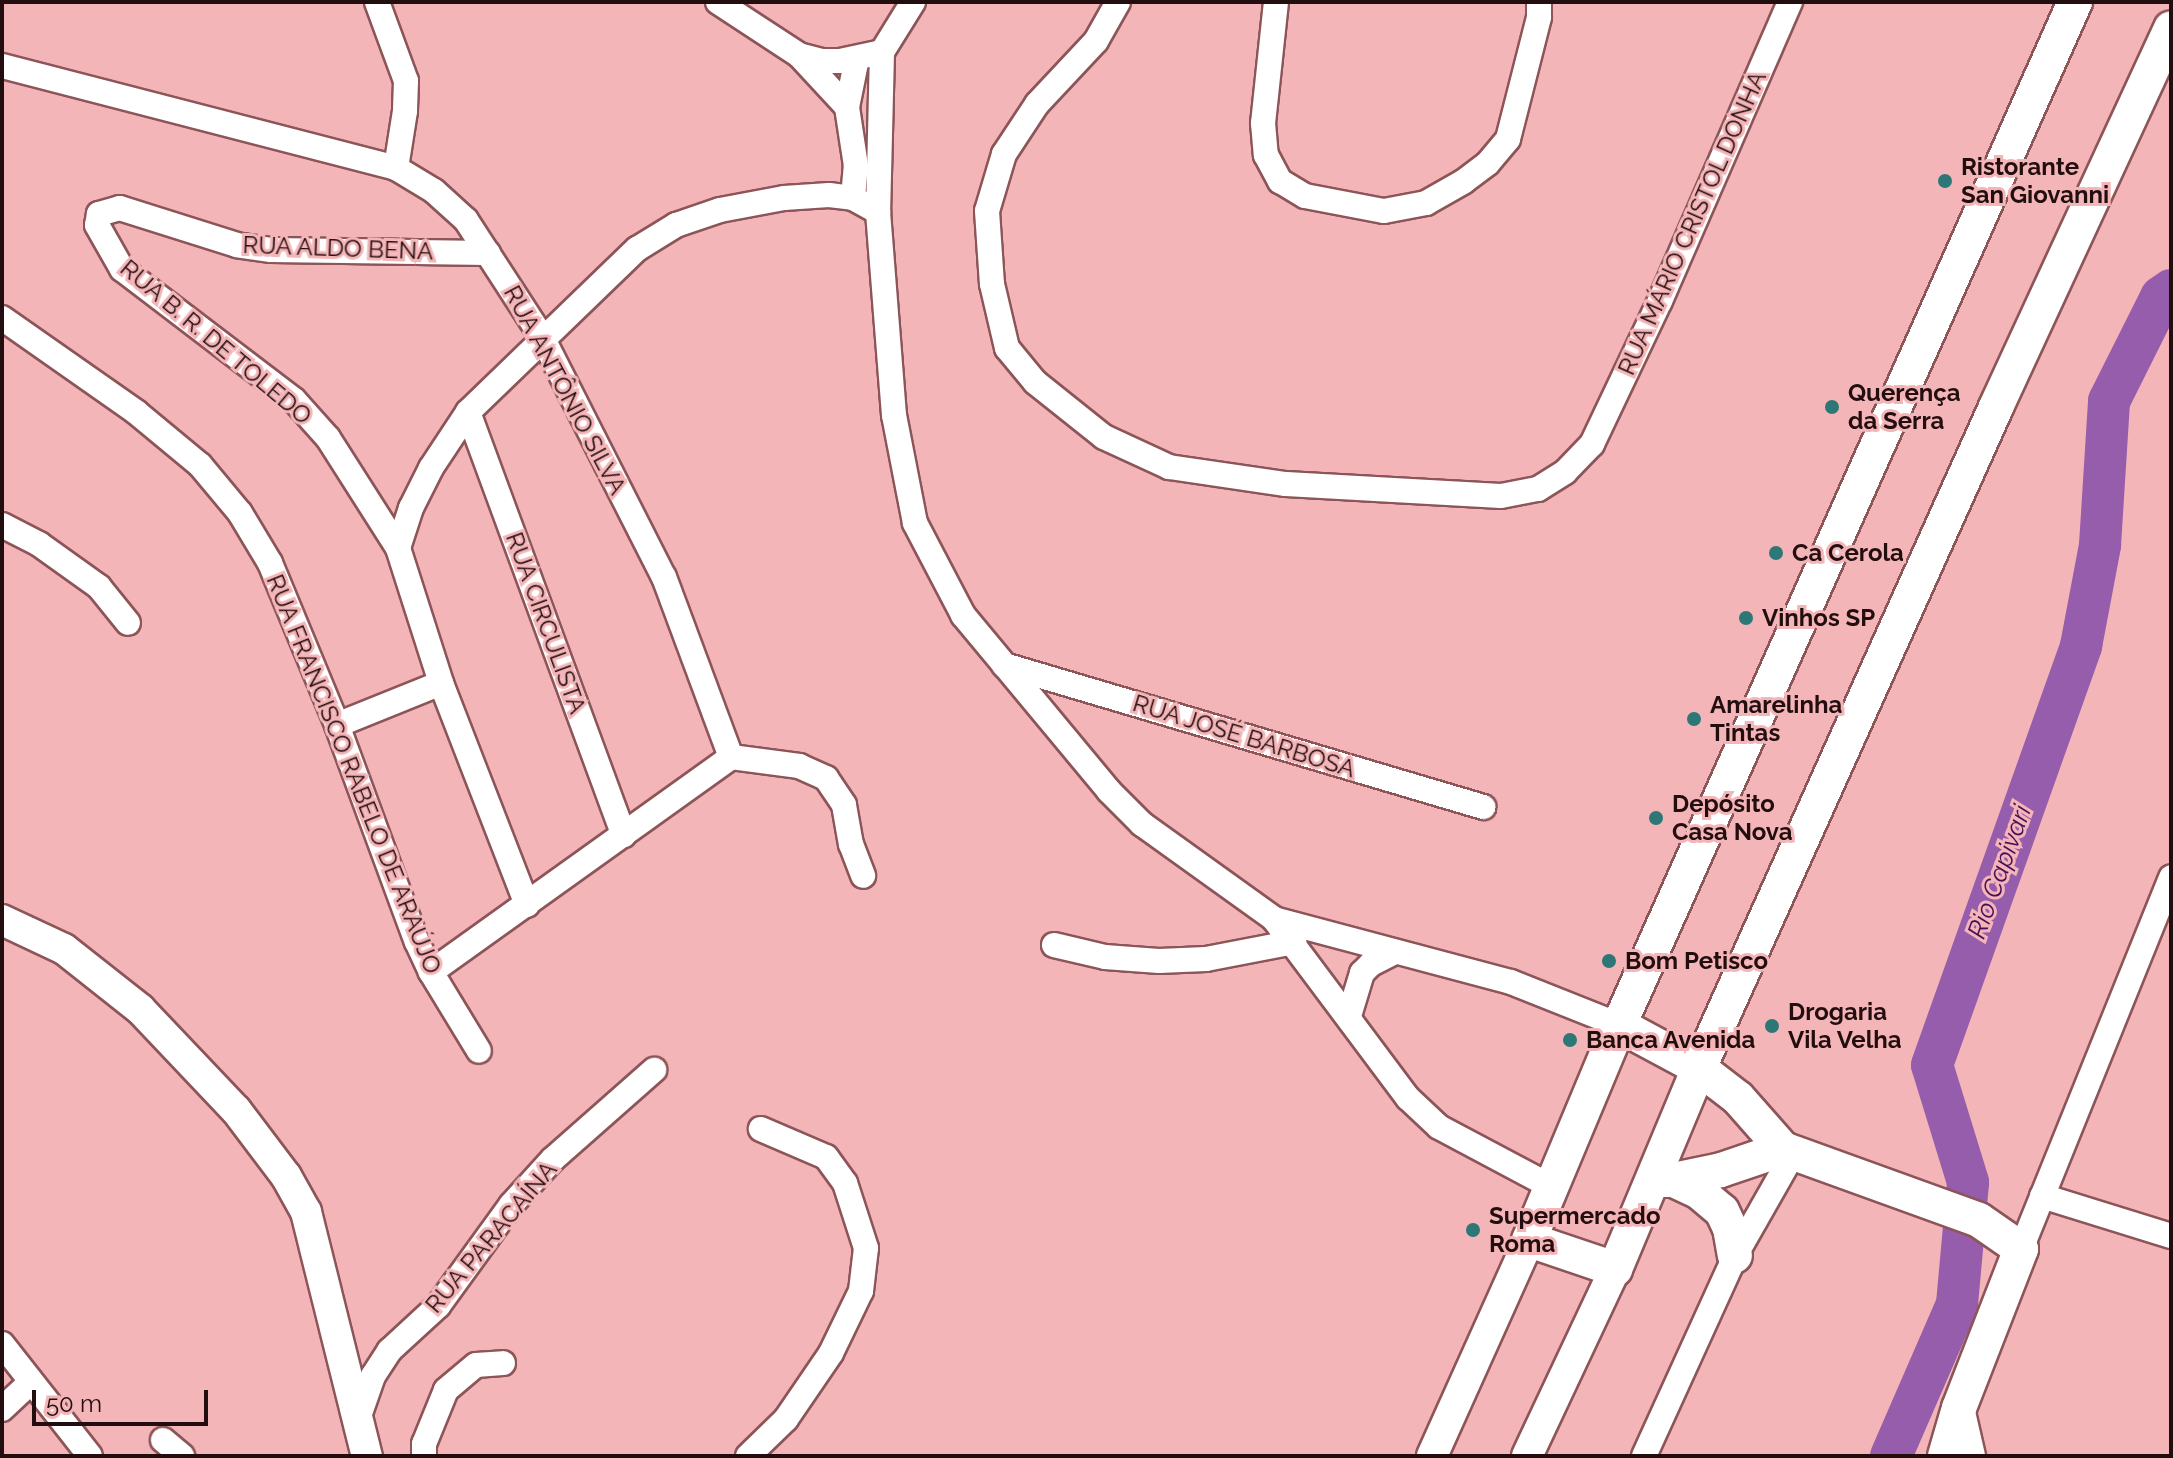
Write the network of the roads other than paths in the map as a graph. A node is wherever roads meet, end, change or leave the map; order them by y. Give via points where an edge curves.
1 (377, 2) edge
2 (718, 2) edge
3 (913, 2) edge
4 (1118, 2) edge
5 (1276, 2) edge
6 (1539, 2) edge
7 (1790, 2) edge
8 (2075, 2) edge
9 (2171, 29) edge
10 (882, 52) junction
11 (799, 55) junction
12 (857, 58) junction
13 (2, 66) edge
14 (847, 107) junction
15 (396, 168) junction
16 (853, 198) junction
17 (878, 212) junction
18 (99, 214) joint
19 (488, 253) junction
20 (2, 318) edge
21 (542, 337) junction
22 (468, 412) junction
23 (2, 525) edge
24 (398, 548) junction
25 (128, 623) dead end
26 (1004, 665) junction
27 (441, 683) junction
28 (337, 725) junction
29 (731, 757) junction
30 (1483, 807) dead end
31 (624, 835) junction
32 (863, 876) dead end
33 (2171, 877) edge
34 (527, 905) junction
35 (1274, 919) junction
36 (2, 920) edge
37 (1294, 942) junction
38 (1054, 945) dead end
39 (1395, 952) junction
40 (431, 972) junction
41 (1349, 1016) junction
42 (1619, 1025) junction
43 (479, 1051) dead end
44 (1699, 1068) junction
45 (654, 1070) dead end
46 (761, 1129) dead end
47 (1788, 1151) junction
48 (1664, 1180) junction
49 (1550, 1186) junction
50 (2042, 1196) junction
51 (2171, 1236) edge
52 (1529, 1240) junction
53 (2021, 1249) junction
54 (1735, 1256) junction
55 (1615, 1269) junction
56 (2, 1344) edge
57 (503, 1363) dead end
58 (30, 1383) junction
59 (1959, 1408) junction
60 (2, 1409) edge
61 (356, 1425) junction
62 (163, 1440) dead end
63 (90, 1456) edge
64 (182, 1456) edge
65 (367, 1456) edge
66 (424, 1456) edge
67 (748, 1456) edge
68 (1432, 1456) edge
69 (1527, 1456) edge
70 (1644, 1456) edge
71 (1945, 1456) edge
72 (1970, 1456) edge

1 - 15 street via 406,81
2 - 11 street
3 - 10 street
4 - 7 street, RUA MÁRIO CRISTOL DONHA via 1096,41 1037,104 1004,154 987,211 992,284 1007,348 1035,382 1104,437 1169,467 1286,484 1501,496 1538,489 1565,472 1592,444
5 - 6 street via 1263,123 1266,155 1280,181 1305,196 1384,211 1426,203 1463,182 1508,139
8 - 42 main road
9 - 44 main road
10 - 12 street
10 - 17 street
11 - 12 street via 822,61
11 - 14 street
12 - 14 street
13 - 15 street, RUA ANTÔNIO SILVA
14 - 16 street via 856,166
15 - 19 street, RUA ANTÔNIO SILVA via 434,191 466,220
16 - 17 street
16 - 21 street via 784,198 676,225 637,249
17 - 26 street via 894,415 915,523 963,615
18 - 19 street, RUA ALDO BENA via 120,208 237,245 271,250
18 - 24 street, RUA B. R. DE TOLEDO via 102,239 122,269 294,400 328,438
19 - 21 street, RUA ANTÔNIO SILVA
20 - 28 street, RUA FRANCISCO RABELO DE ARAÚJO via 136,412 200,465 240,513 270,563
21 - 22 street
21 - 29 street, RUA ANTÔNIO SILVA via 664,577
22 - 24 street via 431,468
22 - 31 street, RUA CIRCULISTA
23 - 25 street via 99,587
24 - 27 street, RUA B. R. DE TOLEDO
26 - 30 street, RUA JOSÉ BARBOSA
26 - 35 street via 1142,824
27 - 28 street
27 - 34 street, RUA B. R. DE TOLEDO
28 - 40 street, RUA FRANCISCO RABELO DE ARAÚJO
29 - 31 street
29 - 32 street via 767,760 826,778 837,790
31 - 34 street
33 - 50 street
34 - 40 street
35 - 37 street
35 - 39 street
36 - 61 street via 42,937 94,970 140,1009 236,1110 286,1176 310,1226
37 - 38 street via 1206,959 1159,961 1105,957
37 - 41 street
39 - 41 street via 1362,973
39 - 42 street via 1511,982
40 - 43 street, RUA FRANCISCO RABELO DE ARAÚJO
41 - 49 street via 1408,1098 1439,1127
42 - 44 main road
42 - 49 main road
44 - 47 main road via 1738,1098
44 - 48 main road
45 - 61 street, RUA PARACAÍNA via 553,1159 511,1205 438,1306 389,1351 373,1376
46 - 67 street via 826,1157 845,1183 866,1248 861,1291 831,1353 786,1419
47 - 48 main road
47 - 53 main road via 1979,1220
47 - 54 street
48 - 54 main road via 1698,1191 1722,1211
48 - 55 main road
49 - 52 main road
50 - 51 street
50 - 53 street
52 - 55 main road
52 - 68 street
53 - 59 main road
54 - 70 street
55 - 69 street
56 - 58 street
57 - 66 street via 476,1365 446,1390
58 - 60 street
58 - 63 street
59 - 71 main road
59 - 72 street
61 - 65 street
62 - 64 street

